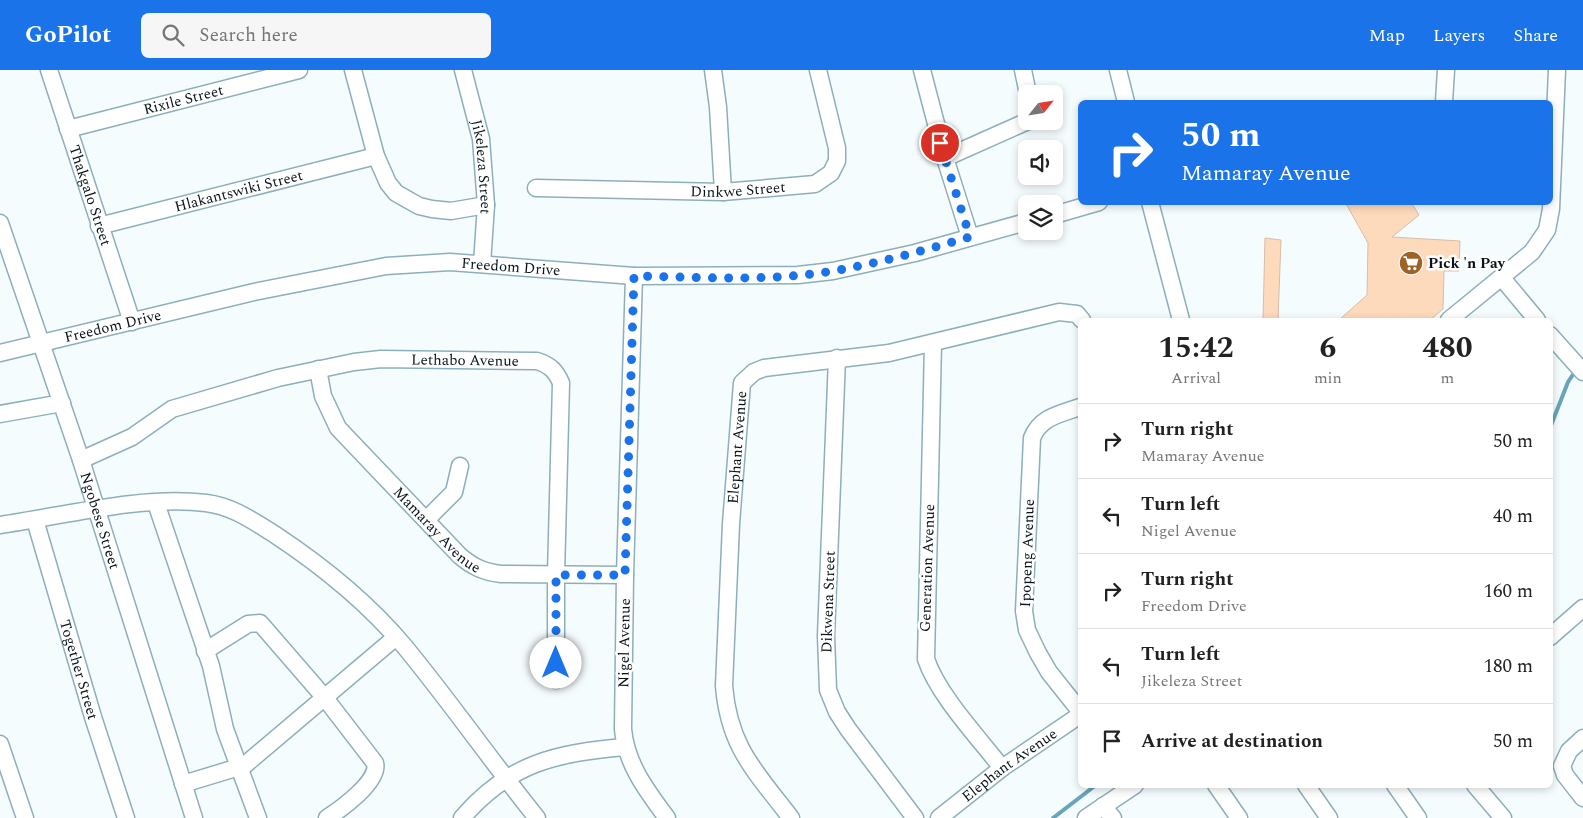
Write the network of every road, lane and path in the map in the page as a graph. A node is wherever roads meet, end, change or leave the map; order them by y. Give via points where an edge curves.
1 (49, 70) edge
2 (299, 70) edge
3 (353, 70) edge
4 (462, 70) edge
5 (713, 70) edge
6 (818, 70) edge
7 (922, 70) edge
8 (1022, 70) edge
9 (1118, 70) edge
10 (1446, 70) edge
11 (1557, 70) edge
12 (1026, 85) edge
13 (1126, 100) edge
14 (1444, 100) edge
15 (1553, 116) edge
16 (1018, 125) edge
17 (68, 129) junction
18 (376, 156) junction
19 (945, 158) junction
20 (536, 188) dead end
21 (723, 192) junction
22 (486, 204) junction
23 (1088, 205) edge
24 (1151, 205) edge
25 (1551, 205) edge
26 (1063, 212) edge
27 (0, 223) edge
28 (1018, 224) edge
29 (99, 226) junction
30 (970, 237) junction
31 (5, 258) edge
32 (482, 264) junction
33 (634, 276) junction
34 (1502, 278) junction
35 (1080, 318) edge
36 (1180, 318) edge
37 (1452, 318) edge
38 (1535, 318) edge
39 (132, 322) junction
40 (1553, 339) edge
41 (933, 343) junction
42 (42, 344) junction
43 (0, 353) edge
44 (837, 358) junction
45 (318, 369) junction
46 (1583, 372) edge
47 (62, 404) junction
48 (1078, 408) edge
49 (0, 414) edge
50 (81, 460) junction
51 (460, 466) dead end
52 (156, 503) junction
53 (97, 509) junction
54 (427, 519) junction
55 (35, 520) junction
56 (0, 525) edge
57 (556, 575) junction
58 (625, 575) junction
59 (1583, 608) edge
60 (1553, 634) edge
61 (396, 637) junction
62 (205, 651) junction
63 (556, 680) dead end
64 (325, 698) junction
65 (1078, 708) edge
66 (1078, 716) edge
67 (1583, 738) edge
68 (0, 744) edge
69 (625, 747) junction
70 (239, 768) junction
71 (1002, 768) junction
72 (506, 778) junction
73 (183, 784) junction
74 (1132, 788) edge
75 (1218, 788) edge
76 (1308, 788) edge
77 (1397, 788) edge
78 (1478, 788) edge
79 (1583, 798) edge
80 (1108, 812) edge
81 (25, 818) edge
82 (126, 818) edge
83 (194, 818) edge
84 (258, 818) edge
85 (327, 818) edge
86 (462, 818) edge
87 (537, 818) edge
88 (668, 818) edge
89 (791, 818) edge
90 (915, 818) edge
91 (939, 818) edge
92 (1086, 818) edge
93 (1239, 818) edge
94 (1329, 818) edge
95 (1418, 818) edge
96 (1503, 818) edge

1 - 17 street, Thakgalo Street
2 - 17 street, Rixile Street
3 - 18 street
4 - 22 street, Jikeleza Street via 481,139
5 - 21 street
6 - 21 street, Dinkwe Street via 837,148 837,161 831,174 815,184
7 - 19 street
8 - 12 street
9 - 13 street
10 - 14 street
11 - 15 street
16 - 19 street
17 - 29 street, Thakgalo Street
18 - 22 street via 388,183 403,199 419,206 451,211
18 - 29 street, Hlakantswiki Street
19 - 30 street
20 - 21 street, Dinkwe Street
22 - 32 street, Jikeleza Street
23 - 26 street
24 - 36 street
25 - 34 street via 1547,230 1532,252
27 - 31 street, Ngobese Street
28 - 30 street, Freedom Drive
29 - 39 street, Thakgalo Street
30 - 33 street, Freedom Drive via 833,271 760,277
31 - 42 street, Ngobese Street
32 - 33 street, Freedom Drive
32 - 39 street, Freedom Drive via 418,262 350,271
33 - 58 street, Nigel Avenue
34 - 37 street
34 - 38 street
35 - 41 street, Elephant Avenue via 1077,314 1059,312
39 - 42 street, Freedom Drive
40 - 46 street
41 - 44 street, Elephant Avenue via 889,353
41 - 71 street, Generation Avenue via 926,659 940,687
42 - 43 street, Freedom Drive
42 - 47 street, Ngobese Street
44 - 89 street, Elephant Avenue via 759,370 746,377 740,393 729,571 724,686 726,712 743,755
44 - 90 street, Dikwena Street via 826,636 828,690 848,729
45 - 50 street, Lethabo Avenue via 185,404 162,415 132,437
45 - 54 street, Mamaray Avenue via 323,396 338,428
45 - 57 street, Lethabo Avenue via 381,359 537,361 552,367 561,383
47 - 49 street
47 - 50 street, Ngobese Street
48 - 65 street, Ipopeng Avenue via 1045,420 1032,438 1023,591 1027,630 1049,672
50 - 53 street, Ngobese Street
51 - 54 street via 454,492
52 - 53 street
52 - 61 street via 205,503 223,506 242,515 316,564
52 - 62 street
53 - 55 street
53 - 73 street, Ngobese Street
54 - 57 street, Mamaray Avenue via 460,556 479,569 501,574
55 - 56 street
55 - 82 street, Together Street
57 - 58 street, Mamaray Avenue
57 - 63 street, Lethabo Avenue
58 - 69 street, Nigel Avenue
59 - 60 street
61 - 64 street
61 - 72 street
62 - 64 street via 248,624 257,622
62 - 70 street via 224,729
64 - 70 street
64 - 85 street via 377,768 372,779 354,797
66 - 71 street, Elephant Avenue
67 - 79 street via 1569,751 1562,766
68 - 81 street
69 - 72 street via 563,754
69 - 88 street, Nigel Avenue via 642,782
70 - 73 street
70 - 84 street
71 - 91 street, Elephant Avenue
72 - 86 street via 478,799
72 - 87 street
73 - 83 street, Ngobese Street
74 - 80 street
75 - 93 street
76 - 94 street
77 - 95 street
78 - 96 street
80 - 92 street

